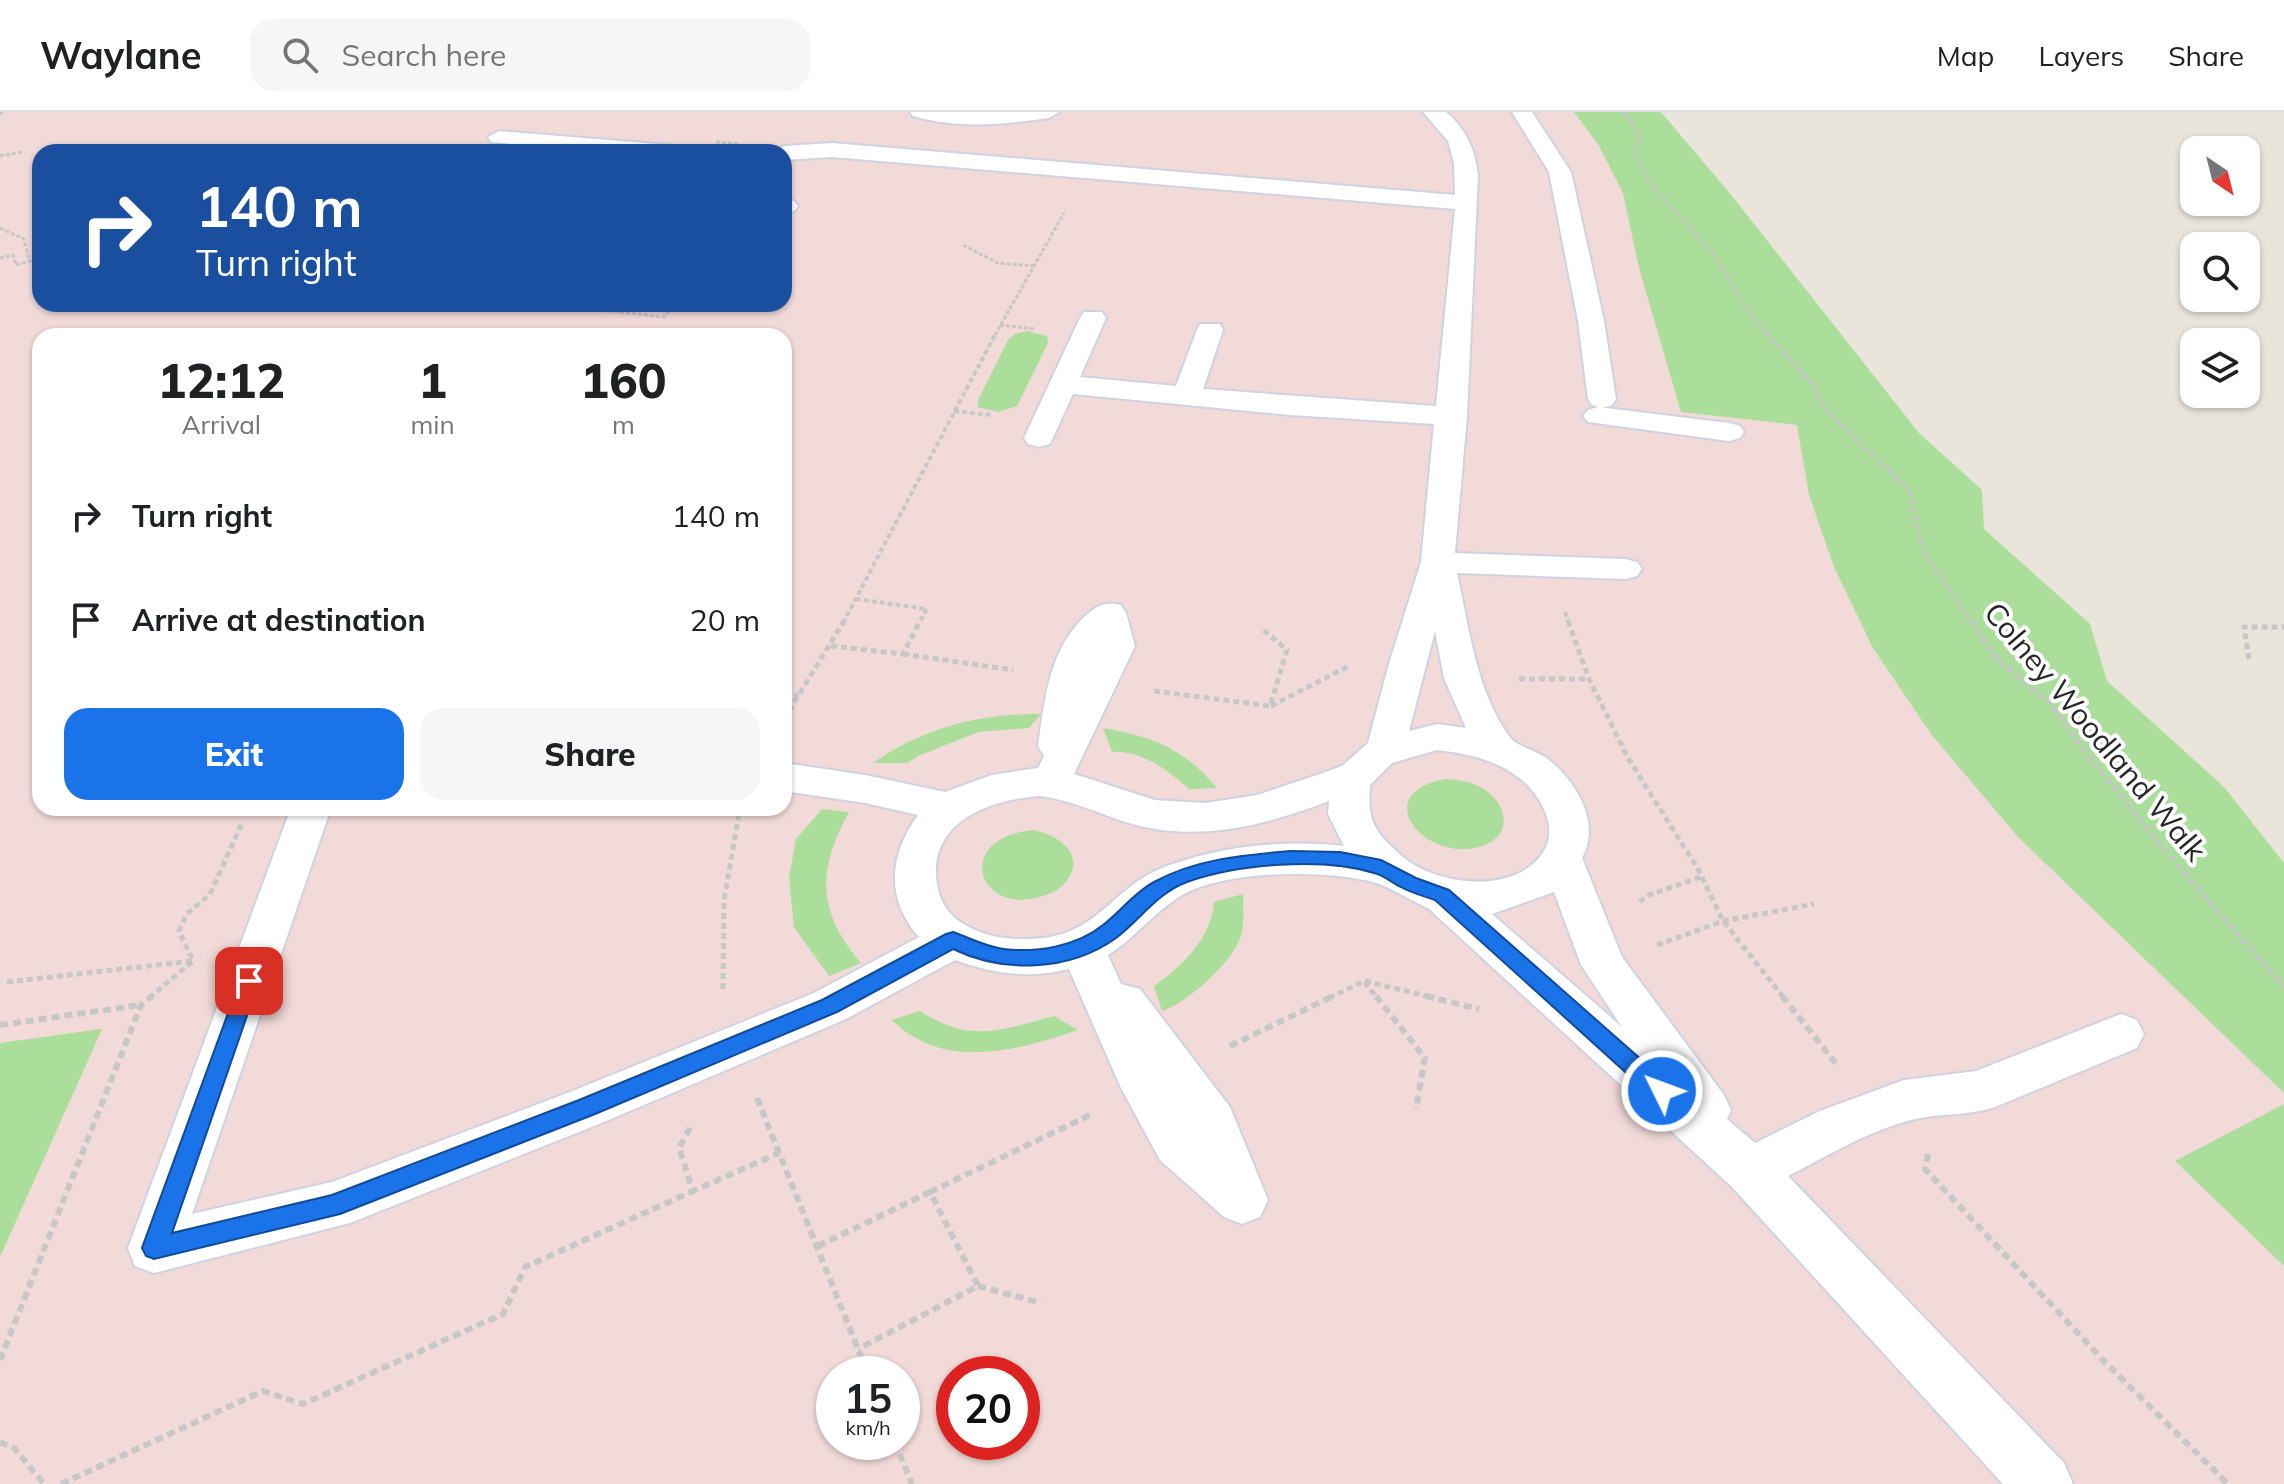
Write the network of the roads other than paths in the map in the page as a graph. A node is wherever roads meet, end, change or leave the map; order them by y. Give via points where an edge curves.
1 (920, 112) edge
2 (1049, 112) edge
3 (1433, 112) edge
4 (1522, 112) edge
5 (1451, 119) edge
6 (499, 137) dead end
7 (578, 144) edge
8 (792, 152) edge
9 (1467, 203) junction
10 (1093, 318) dead end
11 (1210, 330) dead end
12 (1062, 384) junction
13 (1187, 395) junction
14 (1452, 416) junction
15 (1729, 432) dead end
16 (1039, 438) dead end
17 (1438, 562) junction
18 (1625, 569) dead end
19 (1109, 613) dead end
20 (1494, 746) junction
21 (1386, 749) junction
22 (1354, 776) junction
23 (792, 778) edge
24 (1051, 781) junction
25 (950, 808) junction
26 (308, 816) edge
27 (1562, 859) junction
28 (1381, 867) junction
29 (1442, 895) junction
30 (953, 940) junction
31 (1082, 947) junction
32 (2121, 1034) dead end
33 (1750, 1171) junction
34 (1242, 1200) dead end
35 (2043, 1484) edge

1 - 2 lane via 941,119 979,120
3 - 5 lane
4 - 15 lane via 1560,172 1591,321 1600,408
5 - 9 lane via 1463,148
6 - 7 lane
8 - 9 lane via 832,150
9 - 14 lane
10 - 12 lane
11 - 13 lane
12 - 13 lane
12 - 16 lane
13 - 14 lane
14 - 17 lane
17 - 18 lane
17 - 20 lane via 1462,678
17 - 21 lane
19 - 24 lane via 1117,646
20 - 21 lane via 1437,737
20 - 27 lane via 1532,766 1559,794 1571,827
21 - 22 lane
22 - 24 lane via 1295,800 1197,818 1156,815
22 - 28 lane via 1346,813 1364,850
23 - 25 lane
24 - 25 lane via 1015,783
25 - 30 lane via 928,829 912,868 916,895 927,917
26 - 30 lane via 154,1248 332,1206 830,1006
27 - 29 lane via 1527,888 1501,896
27 - 33 lane via 1603,965
28 - 29 lane
28 - 31 lane via 1340,859 1231,863 1157,889 1108,933
29 - 33 lane
30 - 31 lane via 1005,958 1044,957
31 - 34 lane via 1145,1088 1178,1144
32 - 33 lane via 1978,1092 1919,1097 1837,1126
33 - 35 lane

